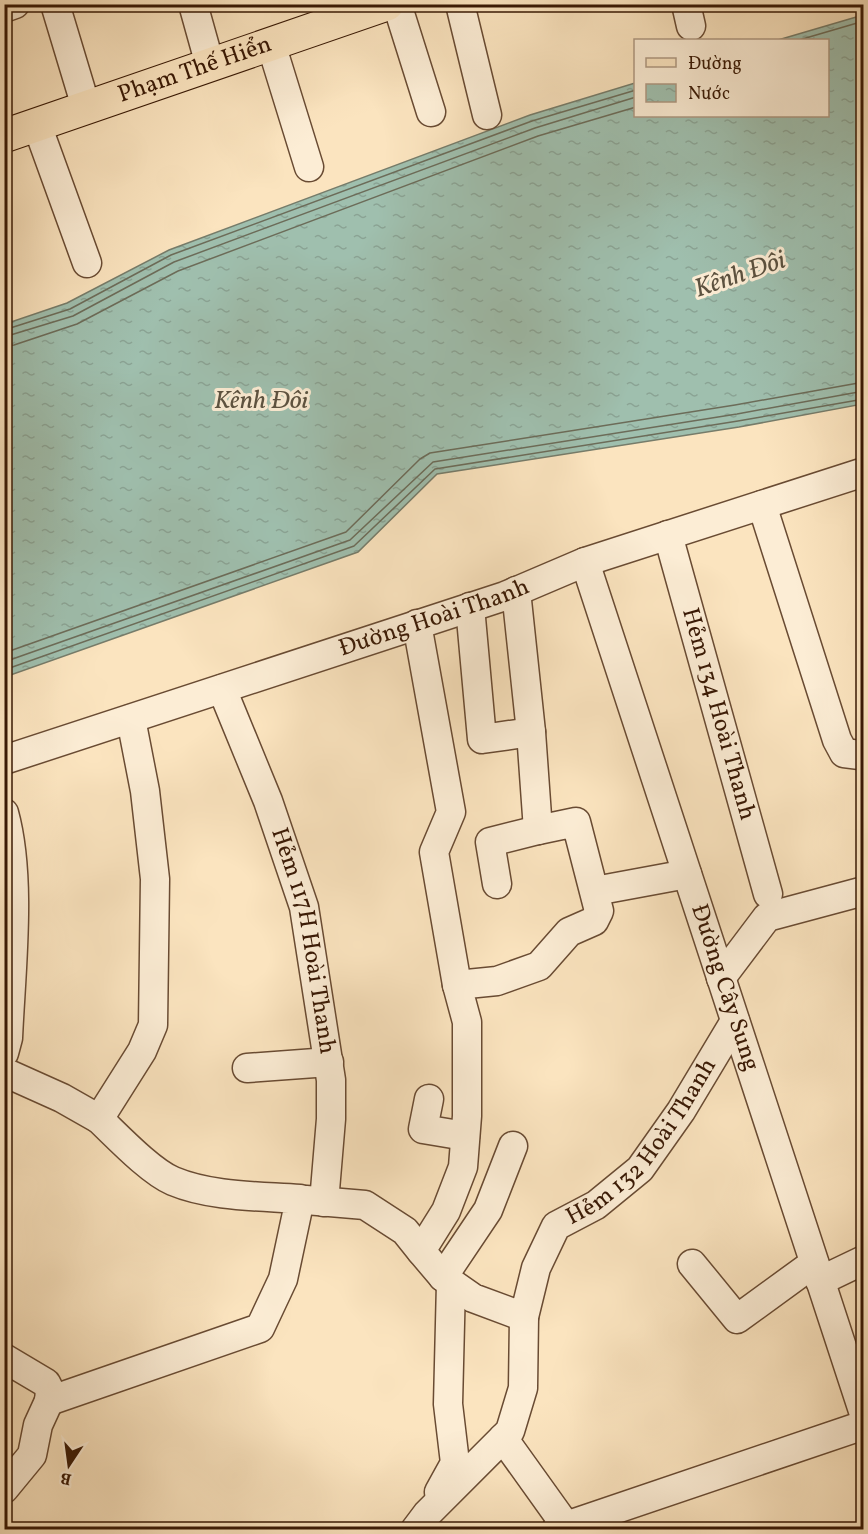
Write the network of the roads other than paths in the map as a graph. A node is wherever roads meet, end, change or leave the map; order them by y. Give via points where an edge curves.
1 (15, 4) edge
2 (55, 4) edge
3 (193, 4) edge
4 (387, 4) edge
5 (397, 4) edge
6 (460, 4) edge
7 (4, 8) edge
8 (344, 11) edge
9 (271, 44) junction
10 (210, 64) junction
11 (86, 107) junction
12 (431, 112) dead end
13 (487, 115) dead end
14 (14, 130) edge
15 (309, 167) dead end
16 (87, 263) dead end
17 (864, 472) edge
18 (762, 505) junction
19 (668, 535) junction
20 (585, 562) junction
21 (516, 591) junction
22 (470, 607) junction
23 (417, 624) junction
24 (222, 689) junction
25 (131, 718) junction
26 (531, 732) junction
27 (864, 754) edge
28 (4, 760) edge
29 (4, 813) edge
30 (538, 830) junction
31 (687, 874) junction
32 (497, 884) dead end
33 (595, 891) junction
34 (864, 891) edge
35 (768, 894) dead end
36 (721, 978) junction
37 (457, 985) junction
38 (735, 1021) junction
39 (4, 1053) edge
40 (328, 1062) junction
41 (248, 1068) dead end
42 (4, 1072) edge
43 (429, 1099) dead end
44 (99, 1119) junction
45 (465, 1136) junction
46 (513, 1146) dead end
47 (312, 1201) junction
48 (421, 1251) junction
49 (864, 1260) edge
50 (692, 1264) dead end
51 (817, 1272) junction
52 (447, 1280) junction
53 (524, 1317) junction
54 (4, 1358) edge
55 (855, 1361) edge
56 (49, 1401) junction
57 (864, 1414) edge
58 (864, 1425) edge
59 (503, 1438) junction
60 (4, 1489) edge
61 (421, 1522) edge
62 (561, 1528) edge

1 - 7 street
2 - 11 street
3 - 10 street
4 - 8 main road, Phạm Thế Hiển
5 - 12 street
6 - 13 street
8 - 9 main road, Phạm Thế Hiển
9 - 10 main road, Phạm Thế Hiển
9 - 15 street
10 - 11 main road, Phạm Thế Hiển
11 - 14 main road, Phạm Thế Hiển
14 - 16 street
17 - 18 street, Đường Hoài Thanh
18 - 19 street, Đường Hoài Thanh
18 - 27 street via 837,740 844,753
19 - 20 street, Đường Hoài Thanh
19 - 35 street, Hẻm 134 Hoài Thanh
20 - 21 street, Đường Hoài Thanh
20 - 31 street, Đường Cây Sung
21 - 22 street, Đường Hoài Thanh
21 - 26 street
22 - 23 street, Đường Hoài Thanh
22 - 26 street via 482,739
23 - 24 street, Đường Hoài Thanh
23 - 37 street via 452,812 434,852
24 - 25 street, Đường Hoài Thanh
24 - 40 street, Hẻm 117H Hoài Thanh via 268,801 304,907
25 - 28 street, Đường Hoài Thanh
25 - 44 street via 145,791 154,879 153,1024 142,1051
26 - 30 street
29 - 39 street via 14,888 8,1038
30 - 32 street via 490,842
30 - 33 street via 576,822
31 - 33 street
31 - 36 street, Đường Cây Sung
33 - 37 street via 599,911 594,921 569,932 539,966 497,981
34 - 36 street via 767,917
36 - 38 street, Đường Cây Sung
37 - 45 street via 467,1022
38 - 51 street, Đường Cây Sung
38 - 53 street, Hẻm 132 Hoài Thanh via 681,1111 640,1169 596,1205 556,1226 536,1268
40 - 41 street
40 - 47 street, Hẻm 117H Hoài Thanh via 332,1080 331,1119
42 - 44 street
43 - 45 street via 423,1129
44 - 47 street via 137,1156 171,1180 202,1189
45 - 48 street via 463,1167 446,1211
46 - 52 street via 488,1210
47 - 48 street via 365,1205 405,1231
47 - 56 street, Hẻm 117H Hoài Thanh via 284,1279 260,1328
48 - 52 street
49 - 51 street
50 - 51 street via 737,1319
51 - 55 street, Đường Cây Sung
52 - 53 street via 473,1298
52 - 61 street via 448,1404 455,1463
53 - 59 street, Hẻm 132 Hoài Thanh via 523,1388 510,1431
54 - 56 street via 46,1383
55 - 57 street, Đường Cây Sung
56 - 60 street via 38,1425 32,1455
58 - 62 street
59 - 61 street, Hẻm 132 Hoài Thanh
59 - 62 street

